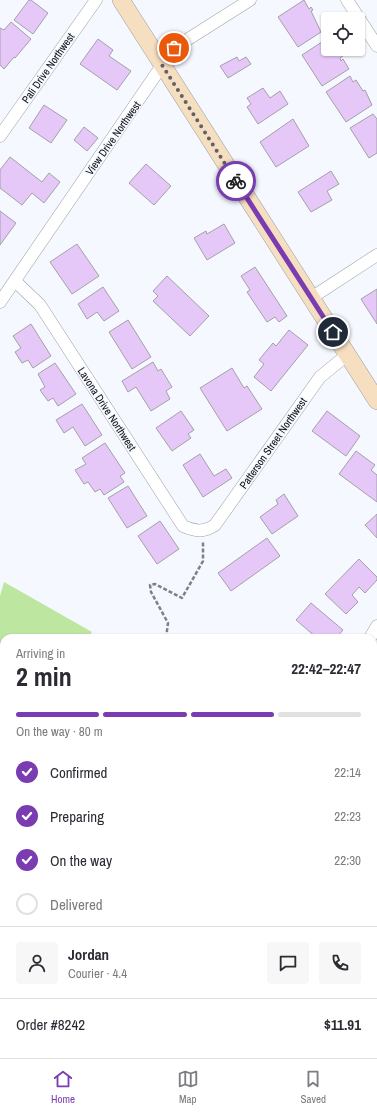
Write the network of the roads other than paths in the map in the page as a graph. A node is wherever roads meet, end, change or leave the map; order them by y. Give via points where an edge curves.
1 (96, 0) edge
2 (121, 0) edge
3 (250, 0) edge
4 (347, 0) edge
5 (377, 46) edge
6 (162, 65) junction
7 (0, 136) edge
8 (377, 255) edge
9 (14, 280) junction
10 (311, 298) junction
11 (0, 302) edge
12 (347, 355) junction
13 (377, 400) edge
14 (202, 532) joint

1 - 7 street, Pali Drive Northwest
2 - 6 main road
3 - 6 street, View Drive Northwest via 174,48
4 - 5 street
6 - 9 street, View Drive Northwest
6 - 10 main road
8 - 10 street
9 - 11 street, View Drive Northwest
9 - 14 street, Lavona Drive Northwest via 40,306 183,526
10 - 12 main road
12 - 13 main road
12 - 14 street, Patterson Street Northwest via 320,377 215,525

